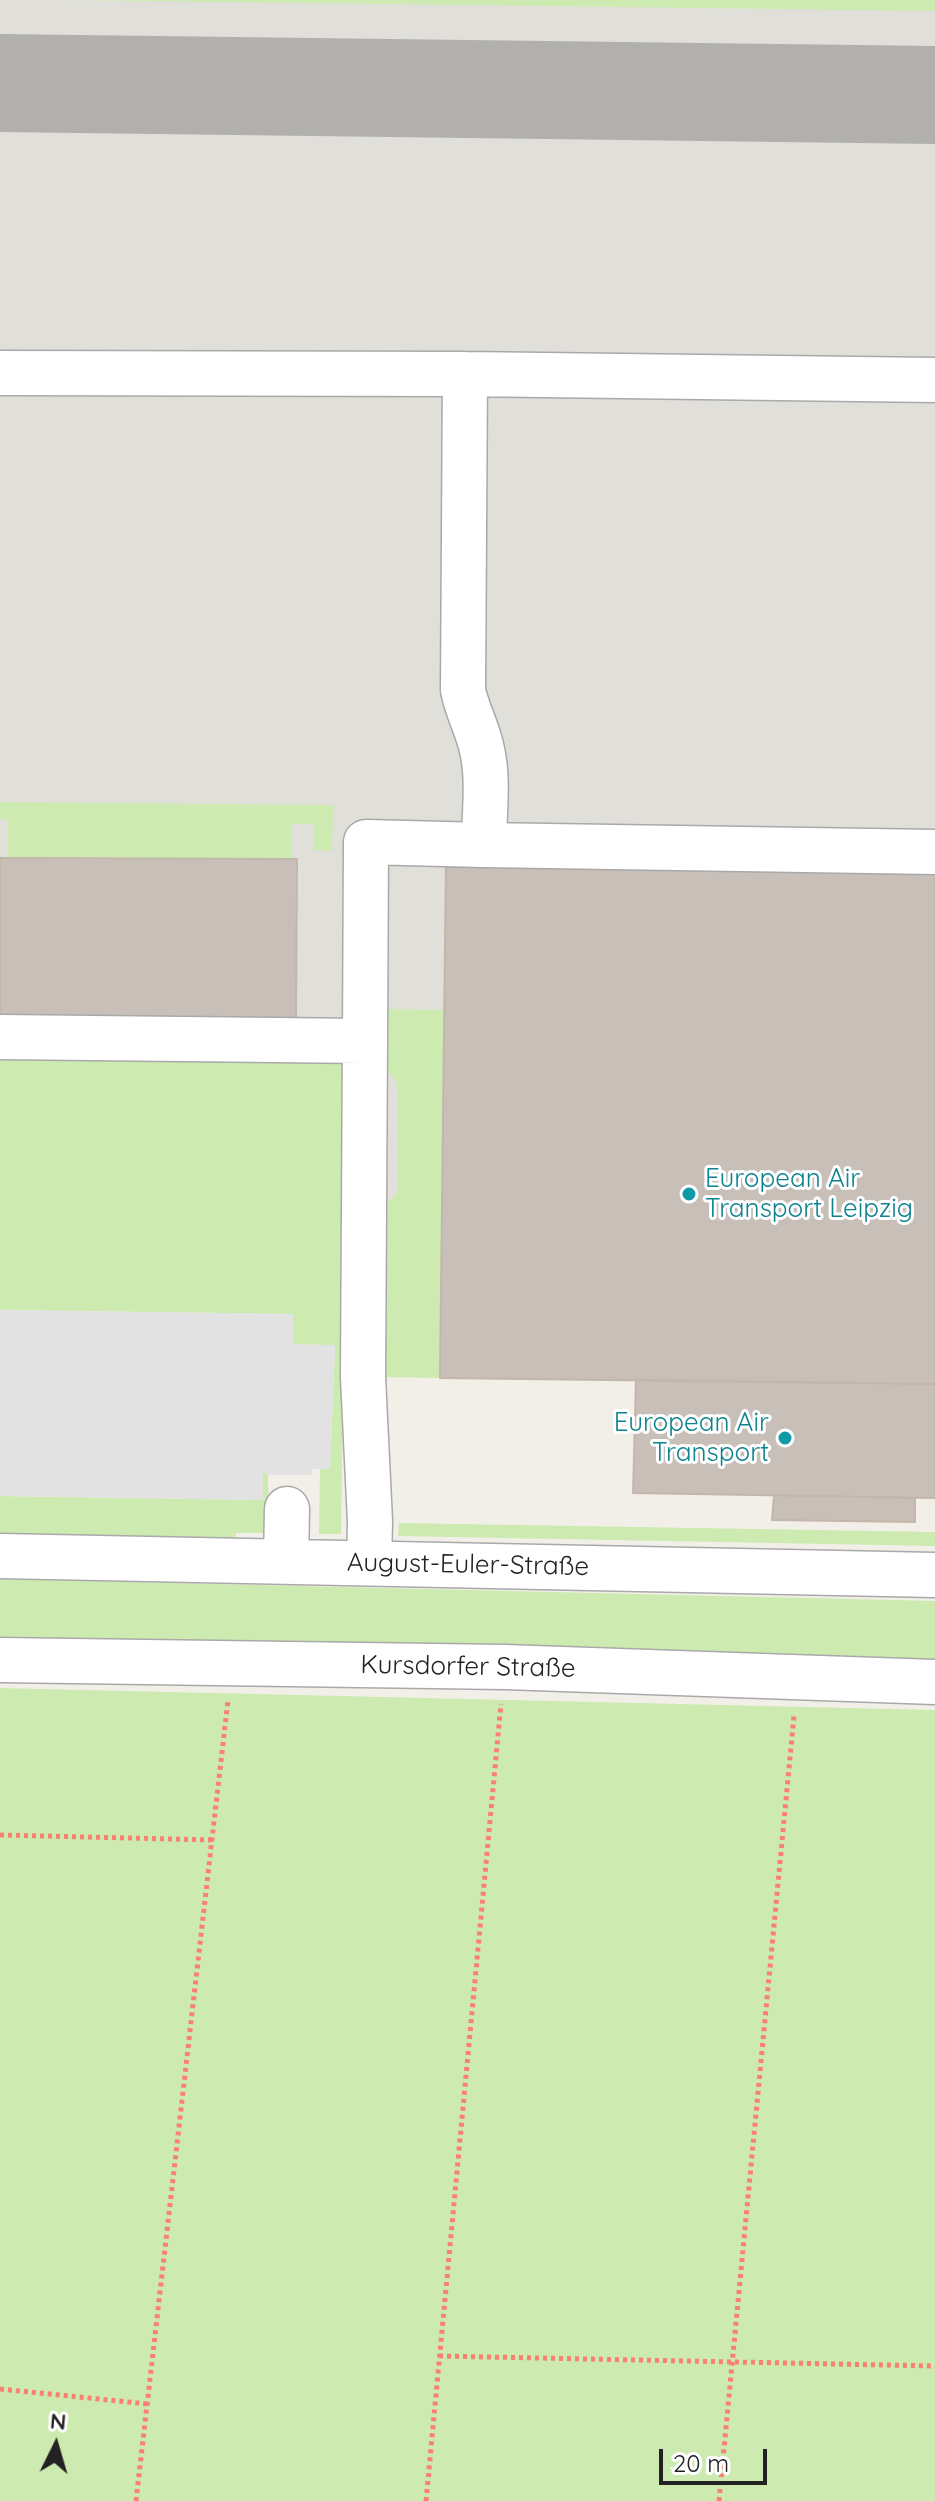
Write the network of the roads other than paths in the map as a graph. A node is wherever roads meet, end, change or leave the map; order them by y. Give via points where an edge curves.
1 (0, 373) edge
2 (465, 374) junction
3 (935, 380) edge
4 (484, 845) junction
5 (935, 852) edge
6 (0, 1037) edge
7 (365, 1041) junction
8 (287, 1509) dead end
9 (0, 1556) edge
10 (286, 1561) junction
11 (369, 1563) junction
12 (935, 1575) edge
13 (0, 1660) edge
14 (935, 1682) edge

1 - 2 street
2 - 3 street
2 - 4 street via 463,690 485,767
4 - 5 street
4 - 7 street via 366,842
6 - 7 street
7 - 11 street via 363,1377
8 - 10 street
9 - 10 street, August-Euler-Straße
10 - 11 street, August-Euler-Straße
11 - 12 street, August-Euler-Straße
13 - 14 street, Kursdorfer Straße via 505,1667

